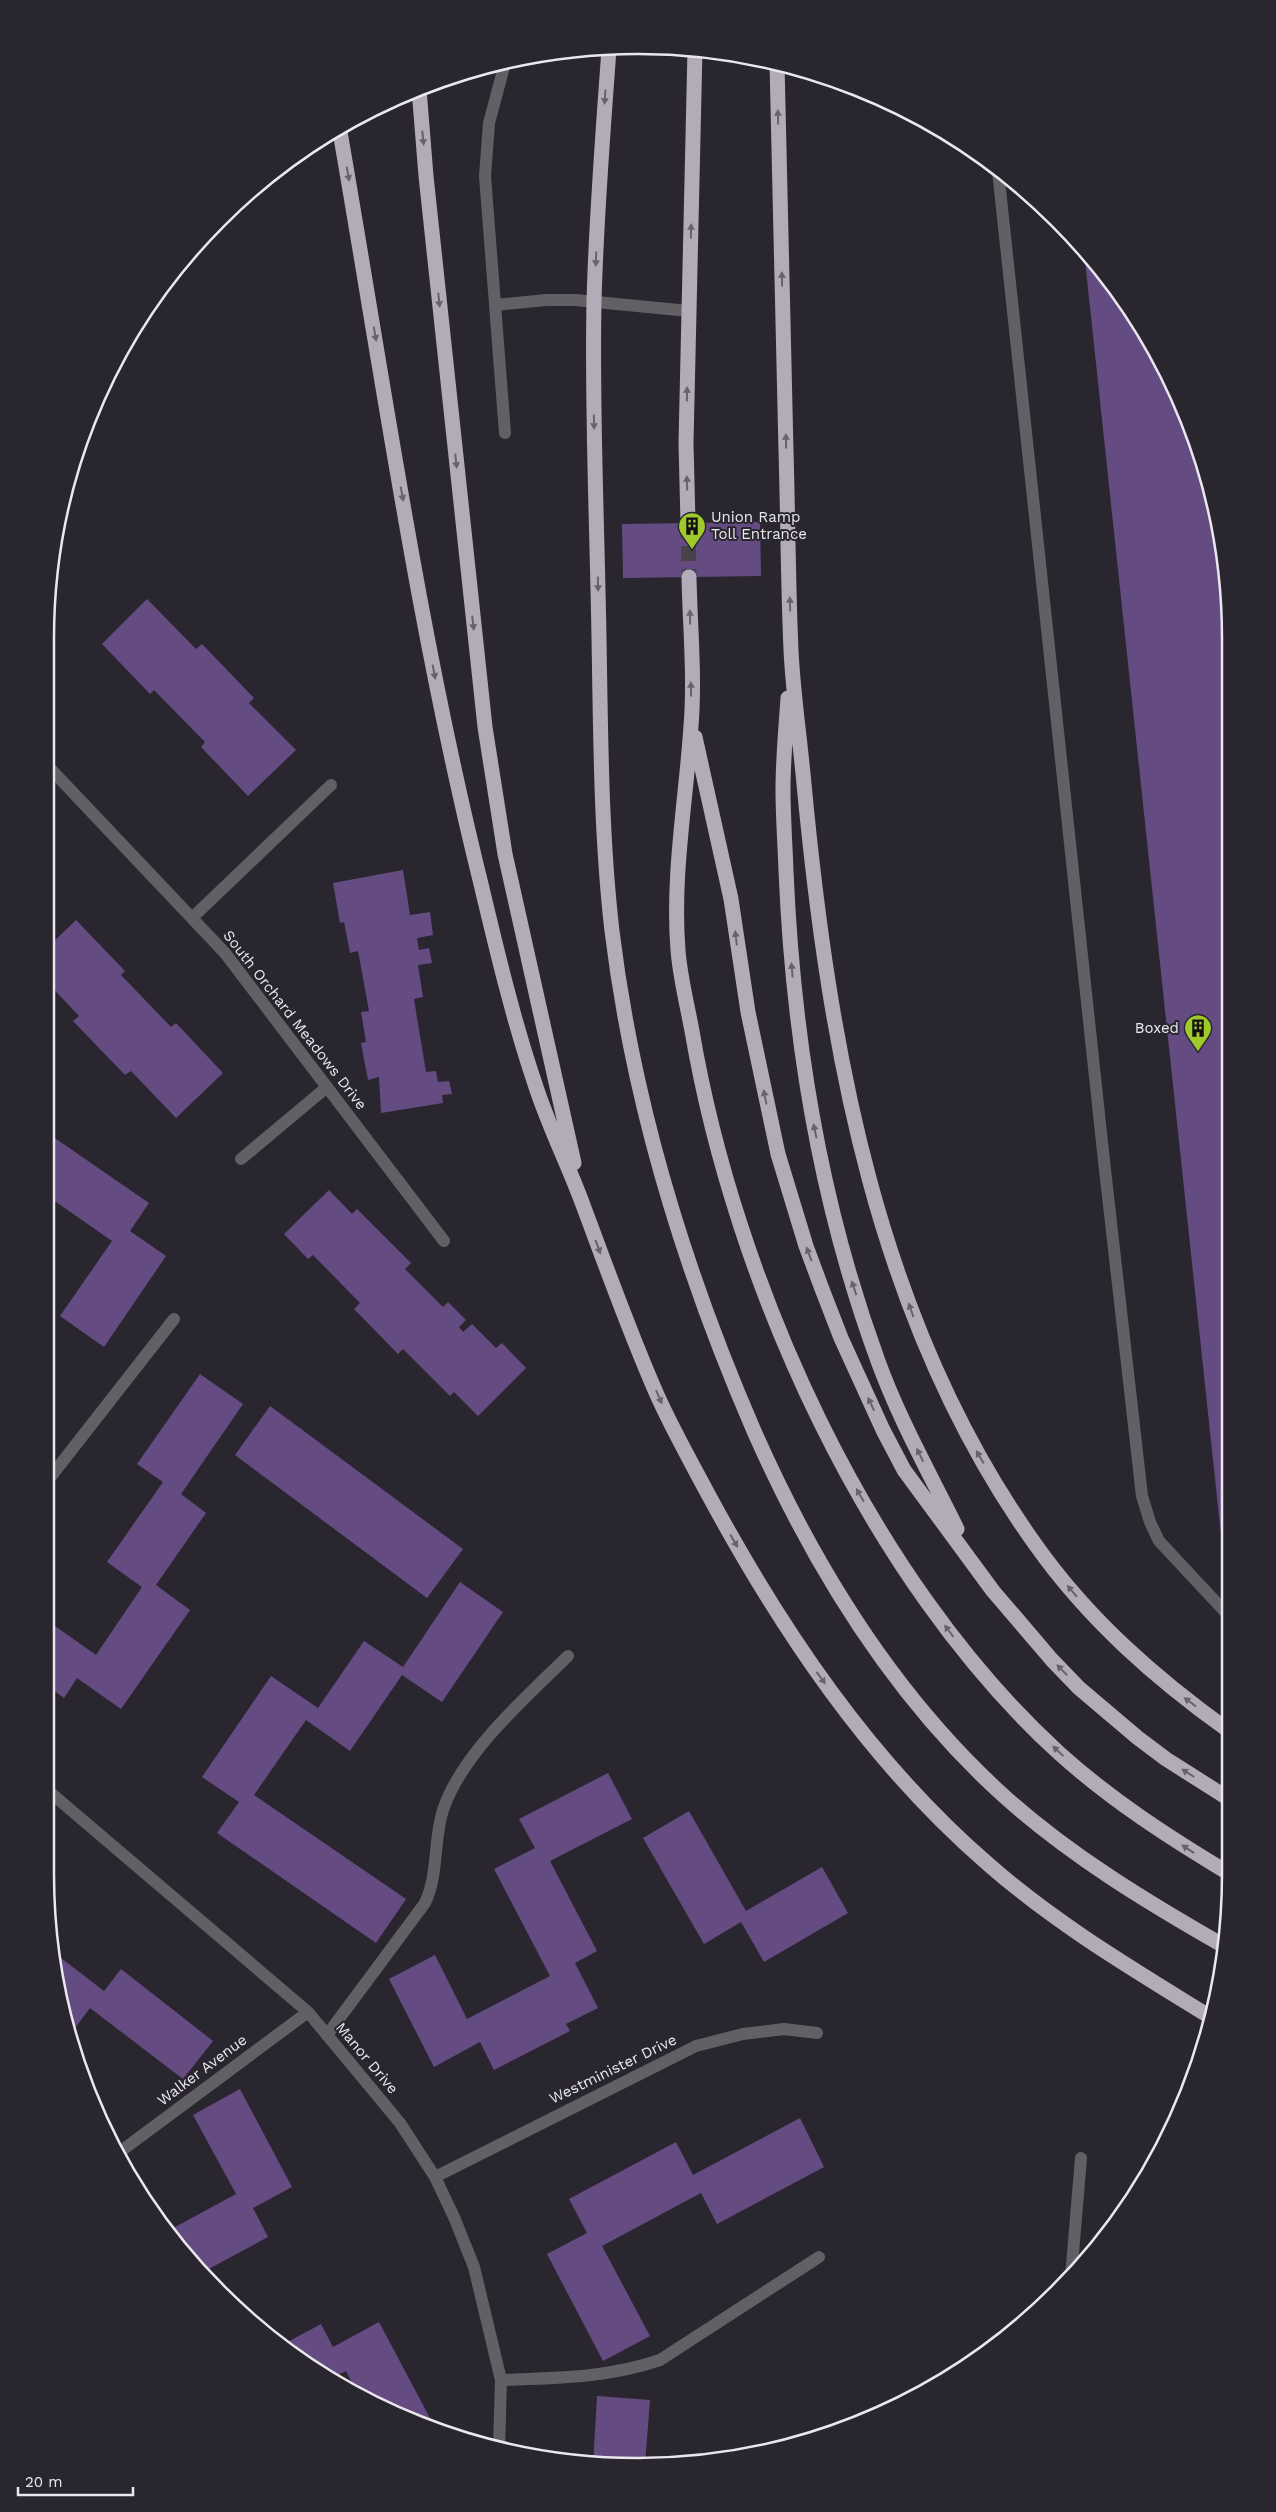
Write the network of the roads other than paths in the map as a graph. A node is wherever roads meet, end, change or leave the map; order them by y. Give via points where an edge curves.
1 (608, 55) edge
2 (695, 57) edge
3 (503, 70) edge
4 (777, 71) edge
5 (420, 96) edge
6 (341, 135) edge
7 (999, 178) edge
8 (594, 301) junction
9 (496, 305) junction
10 (689, 311) junction
11 (505, 433) dead end
12 (688, 523) tunnel mouth
13 (689, 577) tunnel mouth
14 (791, 653) junction
15 (692, 722) junction
16 (54, 772) edge
17 (331, 785) dead end
18 (192, 918) junction
19 (327, 1087) junction
20 (241, 1159) dead end
21 (582, 1201) junction
22 (444, 1241) dead end
23 (174, 1319) dead end
24 (54, 1472) edge
25 (973, 1562) junction
26 (1222, 1609) edge
27 (568, 1656) dead end
28 (1222, 1726) edge
29 (1222, 1795) edge
30 (54, 1796) edge
31 (1222, 1869) edge
32 (1218, 1943) edge
33 (308, 2012) junction
34 (1205, 2013) edge
35 (817, 2033) dead end
36 (327, 2035) junction
37 (123, 2149) edge
38 (1081, 2158) dead end
39 (435, 2177) junction
40 (820, 2257) dead end
41 (1072, 2264) edge
42 (501, 2380) junction
43 (499, 2441) edge

1 -> 8 highway
10 -> 2 highway
3 - 9 street via 494,98 485,176
14 -> 4 highway
5 -> 21 highway via 484,727 505,854
6 -> 21 highway via 425,624 460,798 495,943 536,1087
7 - 26 street via 1142,1496 1159,1542
8 - 9 street via 546,300
8 - 10 street
8 -> 32 highway via 602,748 612,927 620,988 646,1114 678,1230 721,1350 764,1454 826,1573 870,1642 929,1719 1001,1794 1040,1827 1153,1906
9 - 11 street
12 -> 10 highway
15 -> 13 highway
25 -> 14 highway via 878,1362 850,1276 812,1116 796,1016 787,886 783,788
28 -> 14 highway via 1130,1653 1082,1603 1036,1546 969,1438 914,1318 877,1208 855,1125 839,1042 815,898
25 -> 15 highway via 904,1470 841,1338 806,1246 767,1110 741,976 731,899
31 -> 15 highway via 1155,1827 1059,1753 965,1652 908,1574 858,1491 807,1392 764,1292 714,1139 680,964 675,904
16 - 18 street, South Orchard Meadows Drive
17 - 18 street
18 - 19 street, South Orchard Meadows Drive via 225,953
19 - 20 street
19 - 22 street, South Orchard Meadows Drive
21 -> 34 highway via 660,1402 762,1590 839,1703 884,1758 989,1865 1102,1948
23 - 24 street
29 -> 25 highway via 1166,1759 1079,1688 1023,1628
27 - 36 street via 510,1712 459,1778 437,1829 435,1871 425,1903
30 - 33 street, Manor Drive
33 - 36 street, Manor Drive
33 - 37 street, Walker Avenue
35 - 39 street, Westminister Drive via 784,2029 743,2034 696,2046
36 - 39 street, Manor Drive via 400,2123
38 - 41 street
39 - 42 street, Manor Drive via 474,2267
40 - 42 street via 660,2360 631,2370 592,2376
42 - 43 street, Manor Drive

